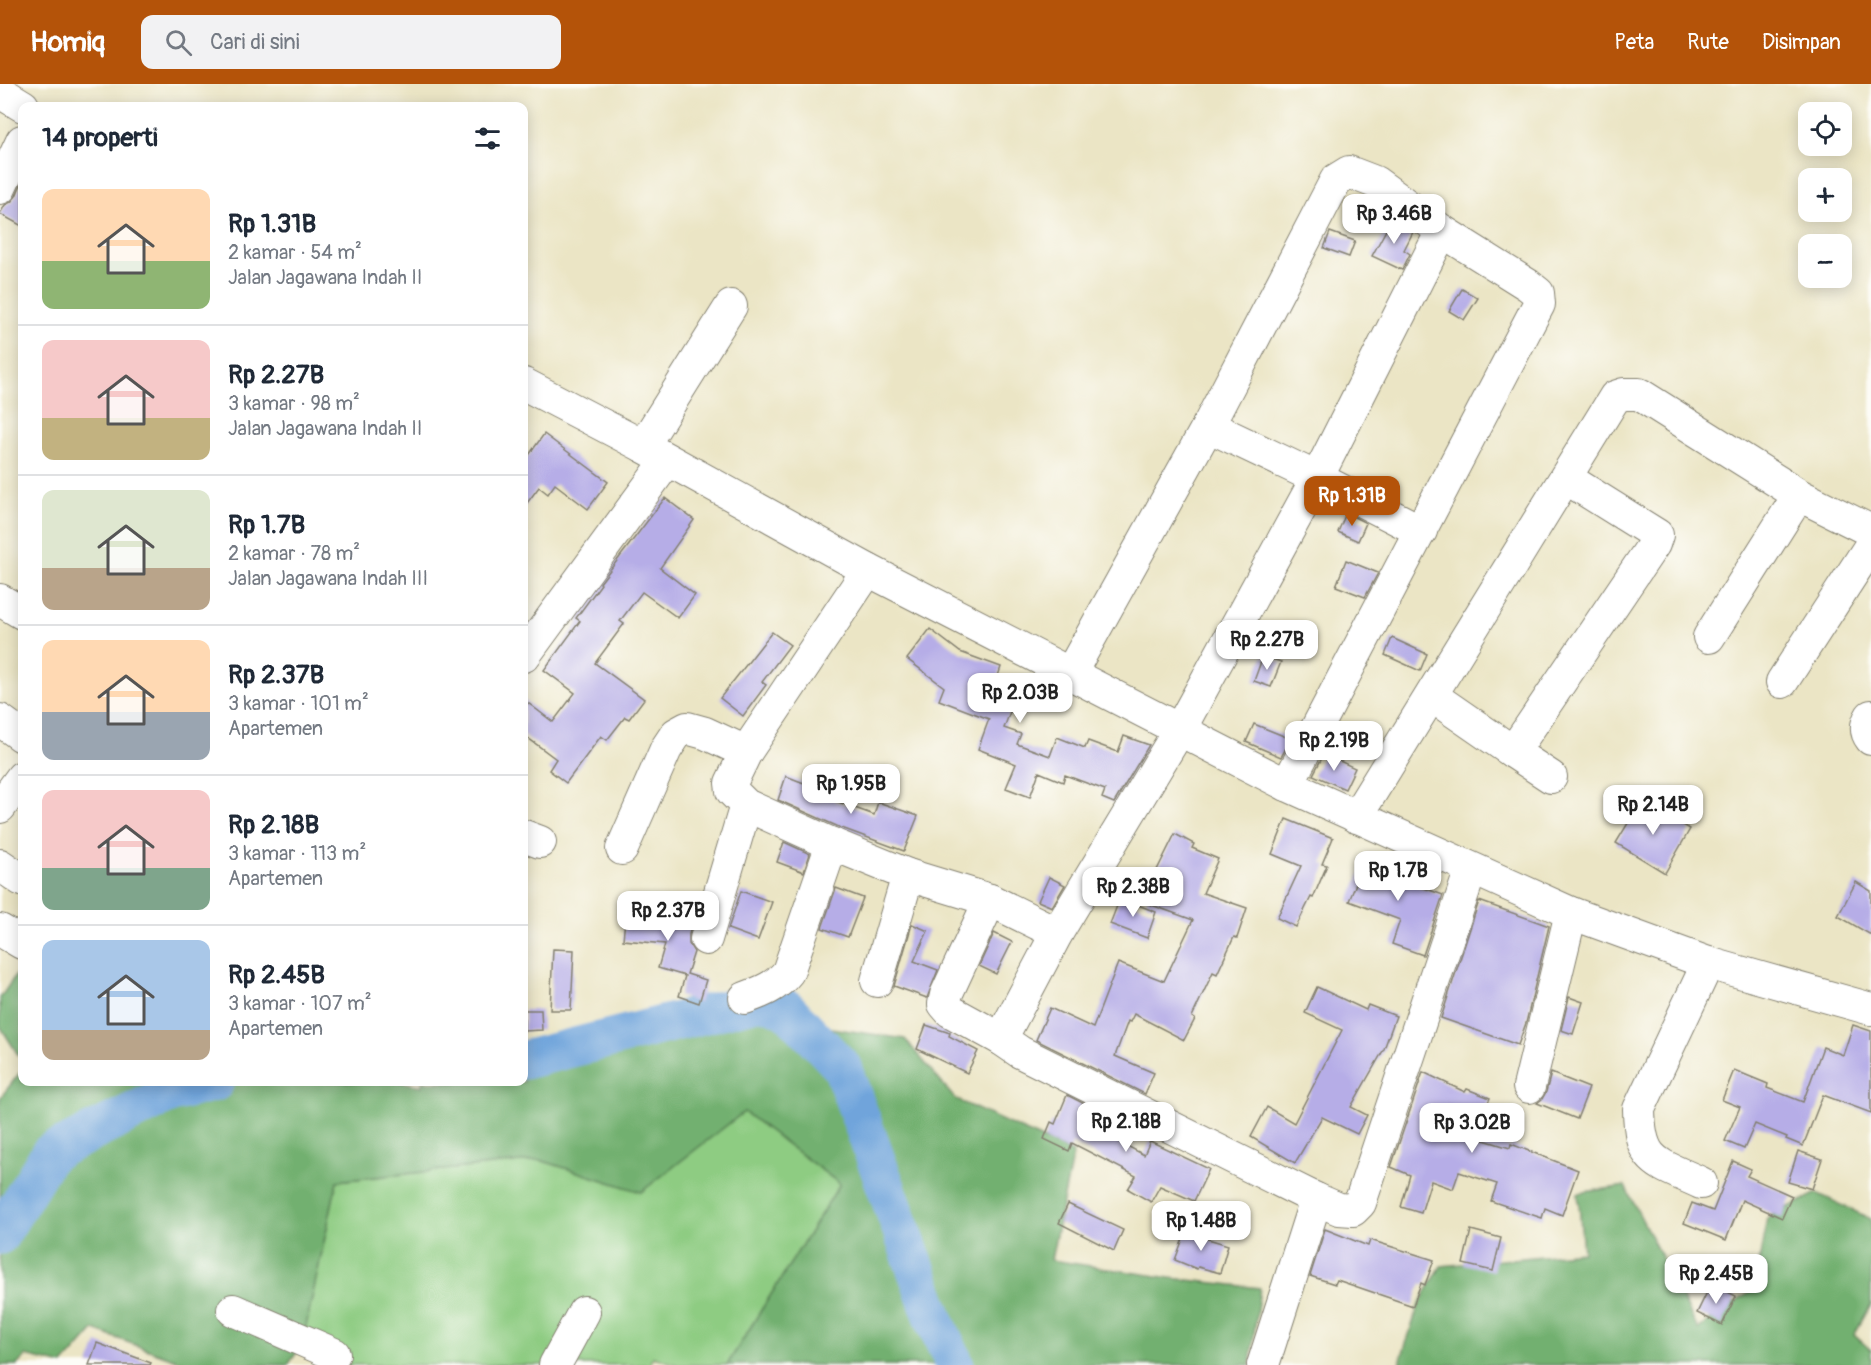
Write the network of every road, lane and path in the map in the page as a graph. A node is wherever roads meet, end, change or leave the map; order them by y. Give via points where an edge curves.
1 (0, 92) edge
2 (18, 103) edge
3 (18, 150) edge
4 (0, 188) edge
5 (1442, 231) junction
6 (731, 306) dead end
7 (528, 386) edge
8 (1208, 426) junction
9 (655, 454) junction
10 (1317, 478) junction
11 (1566, 478) junction
12 (1799, 495) junction
13 (1421, 531) junction
14 (1871, 531) edge
15 (1871, 545) edge
16 (868, 570) junction
17 (0, 600) edge
18 (18, 611) edge
19 (1709, 638) dead end
20 (528, 650) edge
21 (1070, 674) junction
22 (1782, 682) dead end
23 (1432, 696) junction
24 (1871, 716) edge
25 (0, 720) edge
26 (1180, 729) junction
27 (18, 733) edge
28 (1871, 739) edge
29 (746, 752) junction
30 (1513, 753) junction
31 (1551, 777) dead end
32 (18, 782) edge
33 (1287, 785) junction
34 (746, 805) junction
35 (0, 807) edge
36 (1356, 817) junction
37 (832, 844) junction
38 (622, 849) dead end
39 (0, 865) edge
40 (1471, 869) junction
41 (908, 875) junction
42 (18, 877) edge
43 (990, 900) junction
44 (1571, 913) junction
45 (0, 930) edge
46 (1058, 933) junction
47 (706, 939) dead end
48 (18, 941) edge
49 (1708, 963) junction
50 (877, 981) dead end
51 (745, 998) dead end
52 (1871, 1009) edge
53 (1000, 1039) junction
54 (1529, 1087) dead end
55 (1701, 1183) dead end
56 (1316, 1198) junction
57 (233, 1310) dead end
58 (584, 1312) dead end
59 (339, 1361) edge
60 (555, 1365) edge
61 (1263, 1365) edge

1 - 2 street
3 - 4 street
5 - 8 street via 1375,182 1349,171 1343,174 1336,180
5 - 10 street
5 - 13 street via 1538,293 1539,304
6 - 9 street
7 - 9 street
8 - 10 street
8 - 21 street
9 - 16 street
9 - 20 street
10 - 13 street
10 - 26 street
11 - 12 street via 1615,398 1639,393
11 - 23 street
11 - 30 street via 1657,535
12 - 14 street
12 - 19 street
13 - 33 street
15 - 22 street
16 - 21 street
16 - 29 street
17 - 18 street
21 - 26 street
23 - 30 street
23 - 36 street
24 - 28 street via 1867,725
25 - 27 street
26 - 33 street
26 - 46 street
29 - 34 street via 731,783 735,796
29 - 38 street via 687,728 676,734
30 - 31 street
32 - 35 street
33 - 36 street
34 - 37 street
34 - 47 street
36 - 40 street
37 - 41 street
37 - 51 street via 789,972 767,990
39 - 42 street
40 - 44 street
40 - 56 street via 1360,1203 1346,1211
41 - 43 street
41 - 50 street
43 - 46 street
43 - 53 street via 944,1005
44 - 49 street
44 - 54 street
45 - 48 street
46 - 53 street
49 - 52 street
49 - 55 street via 1639,1109 1640,1132 1649,1156
53 - 56 street
56 - 61 street
57 - 59 street
58 - 60 street

